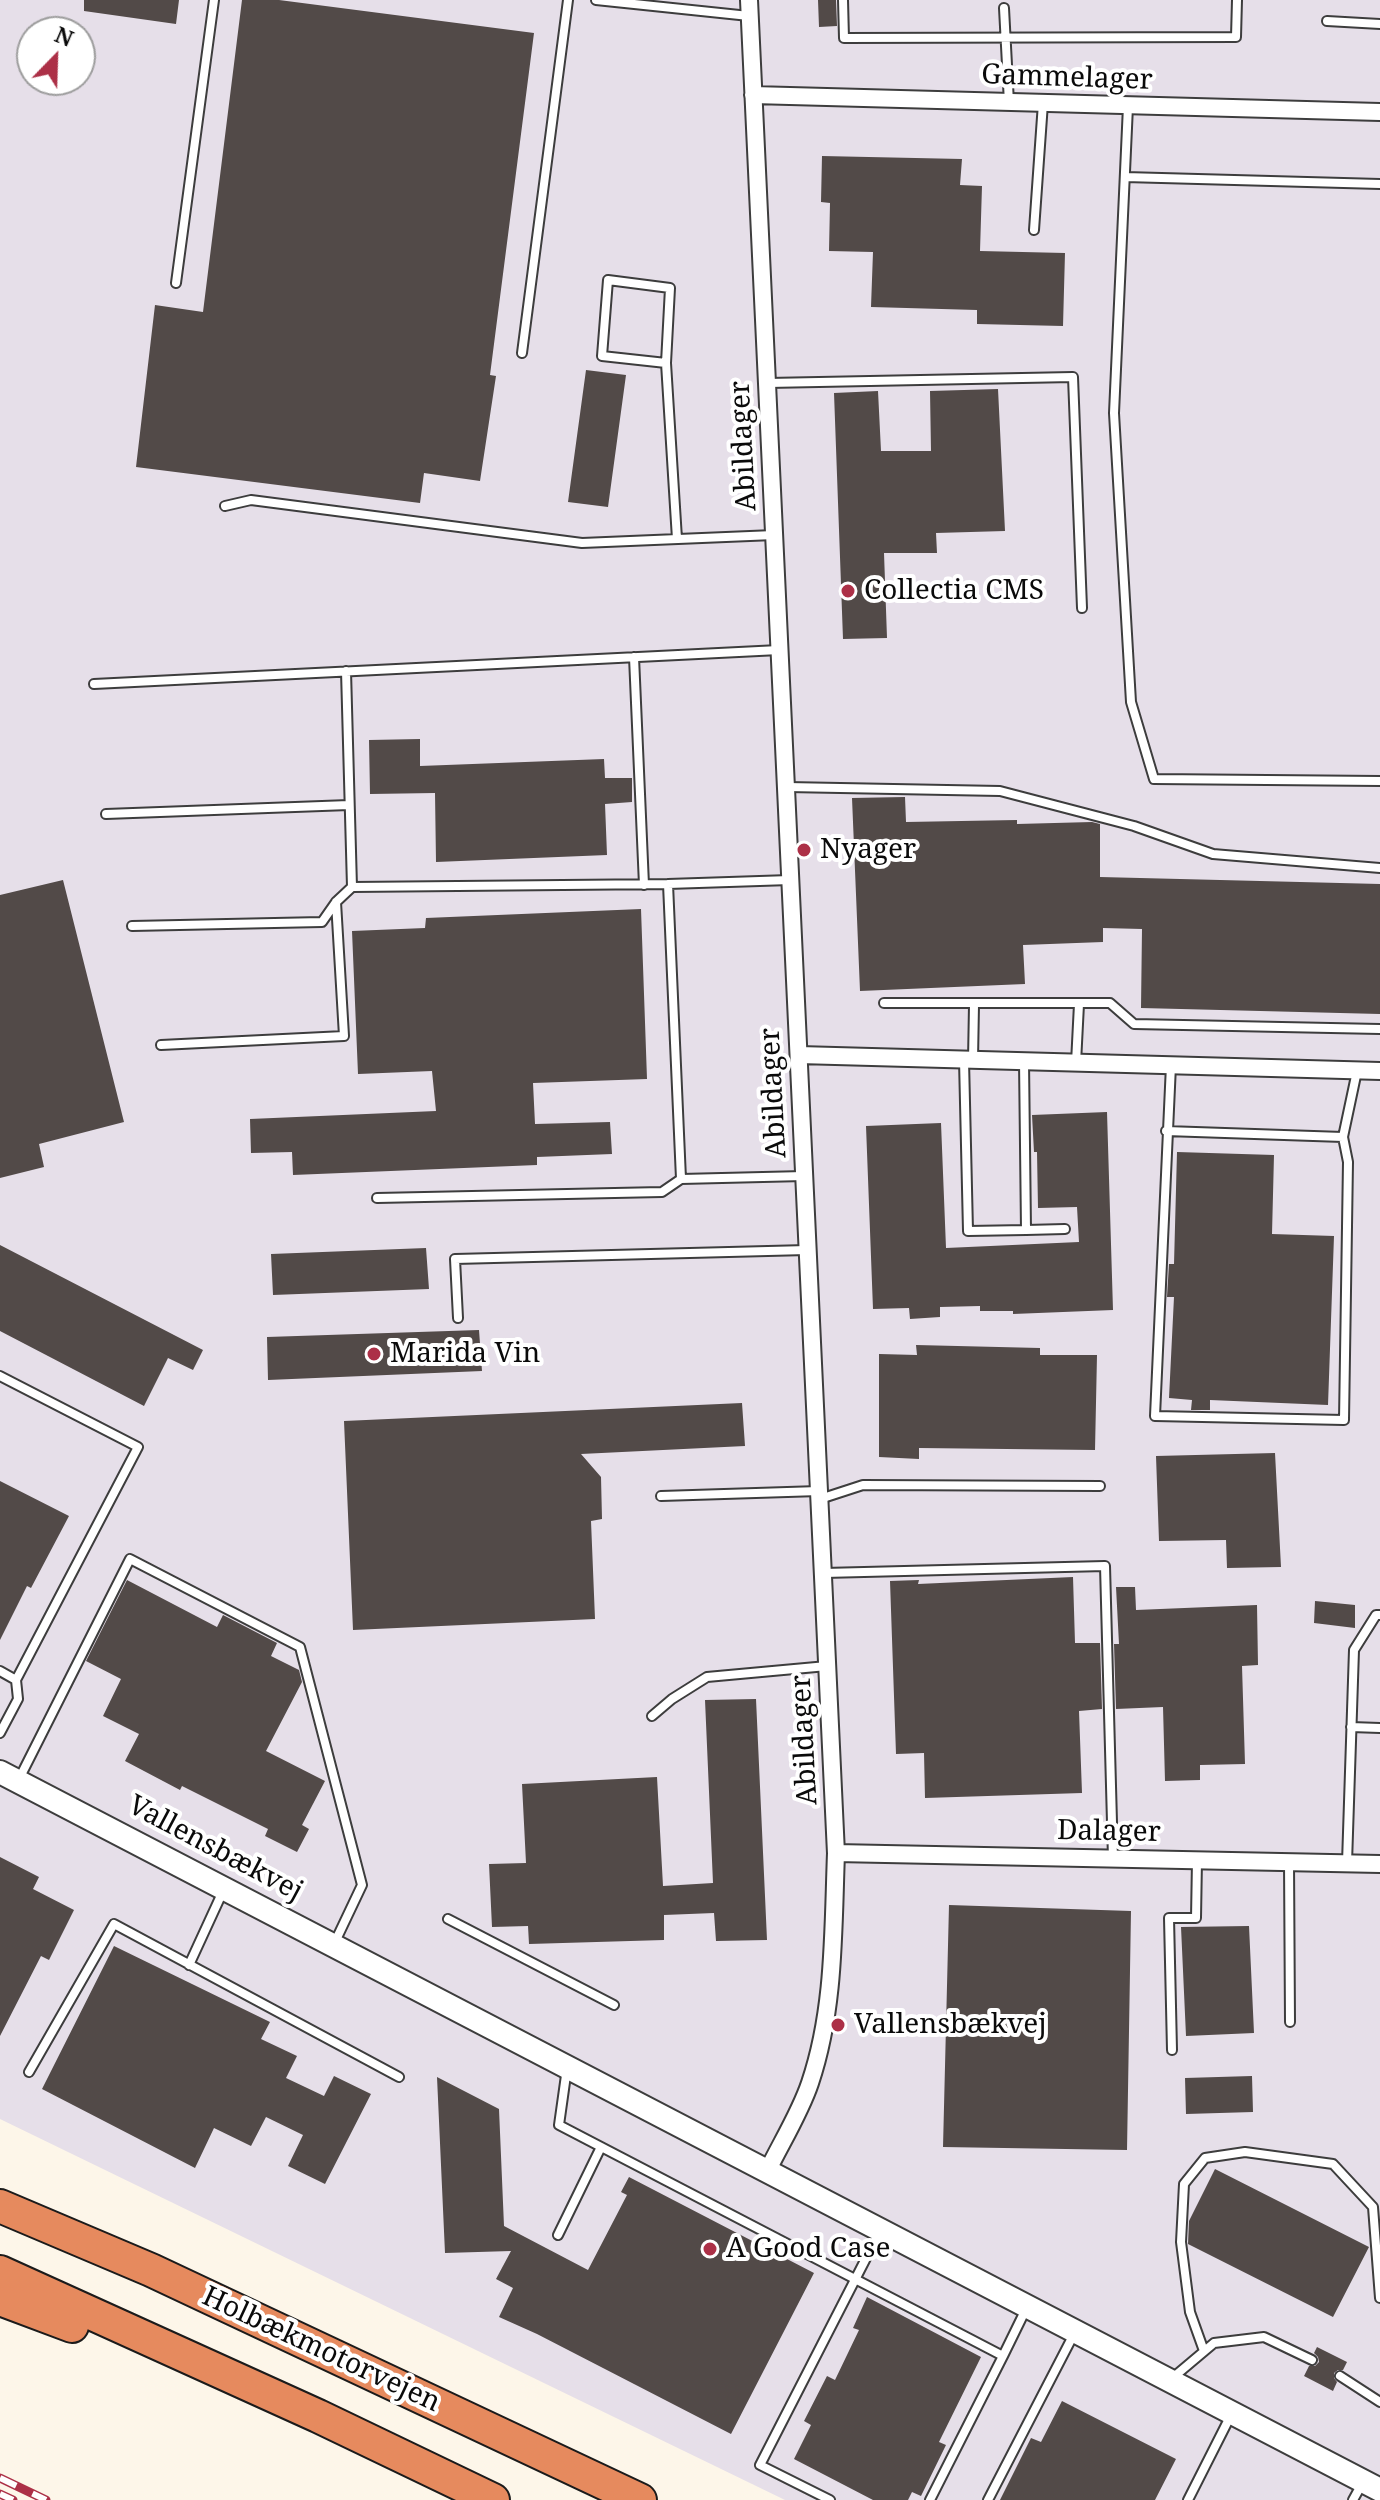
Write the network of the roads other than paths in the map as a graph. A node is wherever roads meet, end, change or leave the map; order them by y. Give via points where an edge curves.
1 (214, 0) edge
2 (568, 0) edge
3 (596, 0) edge
4 (843, 0) edge
5 (1237, 0) edge
6 (749, 8) edge
7 (1004, 8) dead end
8 (1327, 21) dead end
9 (1380, 24) edge
10 (1005, 38) junction
11 (753, 95) junction
12 (1009, 103) junction
13 (1043, 103) junction
14 (1128, 106) junction
15 (1380, 112) edge
16 (1125, 177) junction
17 (1380, 184) edge
18 (1034, 230) dead end
19 (176, 283) dead end
20 (522, 353) dead end
21 (666, 363) junction
22 (767, 383) junction
23 (225, 506) dead end
24 (774, 535) junction
25 (677, 539) junction
26 (1082, 608) dead end
27 (779, 650) junction
28 (634, 657) junction
29 (346, 671) junction
30 (94, 684) dead end
31 (1380, 781) edge
32 (786, 787) junction
33 (349, 805) junction
34 (106, 814) dead end
35 (1380, 868) edge
36 (790, 880) junction
37 (668, 884) junction
38 (644, 885) junction
39 (352, 887) junction
40 (336, 902) junction
41 (132, 926) dead end
42 (884, 1003) dead end
43 (1079, 1004) junction
44 (974, 1005) junction
45 (1380, 1029) edge
46 (161, 1045) dead end
47 (799, 1055) junction
48 (969, 1060) junction
49 (1024, 1061) junction
50 (1076, 1063) junction
51 (1171, 1065) junction
52 (1357, 1071) junction
53 (1380, 1071) edge
54 (1166, 1131) junction
55 (1343, 1137) junction
56 (804, 1176) junction
57 (681, 1179) junction
58 (377, 1198) dead end
59 (1065, 1229) dead end
60 (1026, 1230) junction
61 (808, 1250) junction
62 (458, 1318) dead end
63 (0, 1376) edge
64 (1100, 1486) dead end
65 (820, 1495) junction
66 (661, 1496) dead end
67 (824, 1573) junction
68 (1380, 1615) edge
69 (827, 1666) junction
70 (0, 1671) edge
71 (16, 1680) junction
72 (652, 1716) dead end
73 (1351, 1727) junction
74 (1380, 1728) edge
75 (0, 1733) edge
76 (9, 1777) edge
77 (836, 1853) junction
78 (1113, 1859) junction
79 (1197, 1860) junction
80 (1289, 1862) junction
81 (1347, 1864) junction
82 (1380, 1864) edge
83 (224, 1888) junction
84 (448, 1919) dead end
85 (334, 1945) junction
86 (189, 1965) junction
87 (614, 2005) dead end
88 (1290, 2022) dead end
89 (1172, 2050) dead end
90 (567, 2067) junction
91 (29, 2072) dead end
92 (399, 2077) dead end
93 (601, 2147) junction
94 (767, 2172) junction
95 (0, 2185) edge
96 (0, 2206) edge
97 (881, 2231) junction
98 (558, 2235) dead end
99 (151, 2270) junction
100 (0, 2272) edge
101 (855, 2279) junction
102 (1380, 2298) edge
103 (0, 2299) edge
104 (1027, 2306) junction
105 (1075, 2331) junction
106 (1204, 2351) junction
107 (1003, 2356) junction
108 (1312, 2360) dead end
109 (1340, 2376) dead end
110 (1169, 2380) junction
111 (1380, 2402) edge
112 (1232, 2413) junction
113 (318, 2416) junction
114 (1365, 2490) edge
115 (493, 2500) edge
116 (640, 2500) edge
117 (830, 2500) edge
118 (930, 2500) edge
119 (988, 2500) edge
120 (1188, 2500) edge

1 - 19 lane
2 - 20 lane
3 - 6 lane
4 - 10 lane via 844,38
5 - 10 lane via 1236,37
6 - 11 street, Abildager
7 - 10 lane
8 - 9 lane
10 - 12 lane
11 - 12 street, Gammelager
11 - 22 street, Abildager
12 - 13 street, Gammelager
13 - 14 street, Gammelager
13 - 18 lane
14 - 15 street, Gammelager
14 - 16 lane
16 - 17 lane
16 - 31 lane via 1114,413 1131,702 1154,779
21 - 21 lane via 670,288 608,280 602,356
21 - 25 lane
22 - 24 street, Abildager
22 - 26 lane via 1073,377
23 - 25 lane via 251,500 582,543
24 - 25 lane
24 - 27 street, Abildager
27 - 28 lane
27 - 32 street, Abildager
28 - 29 lane
28 - 38 lane
29 - 30 lane
29 - 33 lane
32 - 35 lane via 1000,791 1134,826 1213,854
32 - 36 street, Abildager
33 - 34 lane
33 - 39 lane
36 - 37 lane
36 - 47 street, Abildager
37 - 38 lane
37 - 57 lane
38 - 39 lane
39 - 40 lane
40 - 41 lane via 322,922
40 - 46 lane via 344,1036
42 - 44 lane
43 - 44 lane
43 - 45 lane via 1110,1003 1134,1024
43 - 50 lane
44 - 48 lane
47 - 48 street
47 - 56 street, Abildager
48 - 49 street
48 - 60 lane via 968,1231
49 - 50 street
49 - 60 lane
50 - 51 street
51 - 52 street
51 - 54 lane
52 - 53 street
52 - 55 lane
54 - 55 lane
54 - 55 lane via 1155,1416 1344,1420 1348,1162
56 - 57 lane
56 - 61 street, Abildager
57 - 58 lane via 662,1192
59 - 60 lane
61 - 62 lane via 455,1259
61 - 65 street, Abildager
63 - 71 lane via 138,1447
64 - 65 lane via 863,1485
65 - 66 lane
65 - 67 street, Abildager
67 - 69 street, Abildager
67 - 78 lane via 1105,1566
68 - 73 lane via 1354,1650
69 - 72 lane via 707,1677
69 - 77 street, Abildager
70 - 71 lane
71 - 75 lane via 18,1699
73 - 74 lane
73 - 81 lane
76 - 83 street, Vallensbækvej
76 - 85 lane via 130,1559 300,1647 362,1885
77 - 78 street, Dalager
77 - 94 street, Abildager via 831,1988 823,2036 809,2086
78 - 79 street, Dalager
79 - 80 street, Dalager
79 - 89 lane via 1196,1918 1169,1918
80 - 81 street, Dalager
80 - 88 lane
81 - 82 street, Dalager
83 - 85 street, Vallensbækvej
83 - 86 lane
84 - 87 lane
85 - 90 street, Vallensbækvej
86 - 91 lane via 114,1924
86 - 92 lane
90 - 93 lane via 559,2125
90 - 94 street, Vallensbækvej
93 - 98 lane
93 - 101 lane
94 - 97 street, Vallensbækvej
95 - 99 highway
96 - 99 highway, Holbækmotorvejen
97 - 101 lane
97 - 104 street, Vallensbækvej
99 - 116 highway, Holbækmotorvejen
100 - 113 highway
101 - 107 lane
101 - 117 lane via 760,2465
102 - 106 lane via 1373,2207 1333,2164 1245,2152 1205,2158 1184,2184 1181,2242 1190,2312
103 - 113 highway
104 - 105 street, Vallensbækvej
104 - 107 lane
105 - 110 street, Vallensbækvej
105 - 119 lane
106 - 108 lane via 1214,2343 1264,2337
106 - 110 lane
107 - 118 lane
109 - 111 lane
110 - 112 street, Vallensbækvej
112 - 114 street, Vallensbækvej
112 - 120 lane
113 - 115 highway

